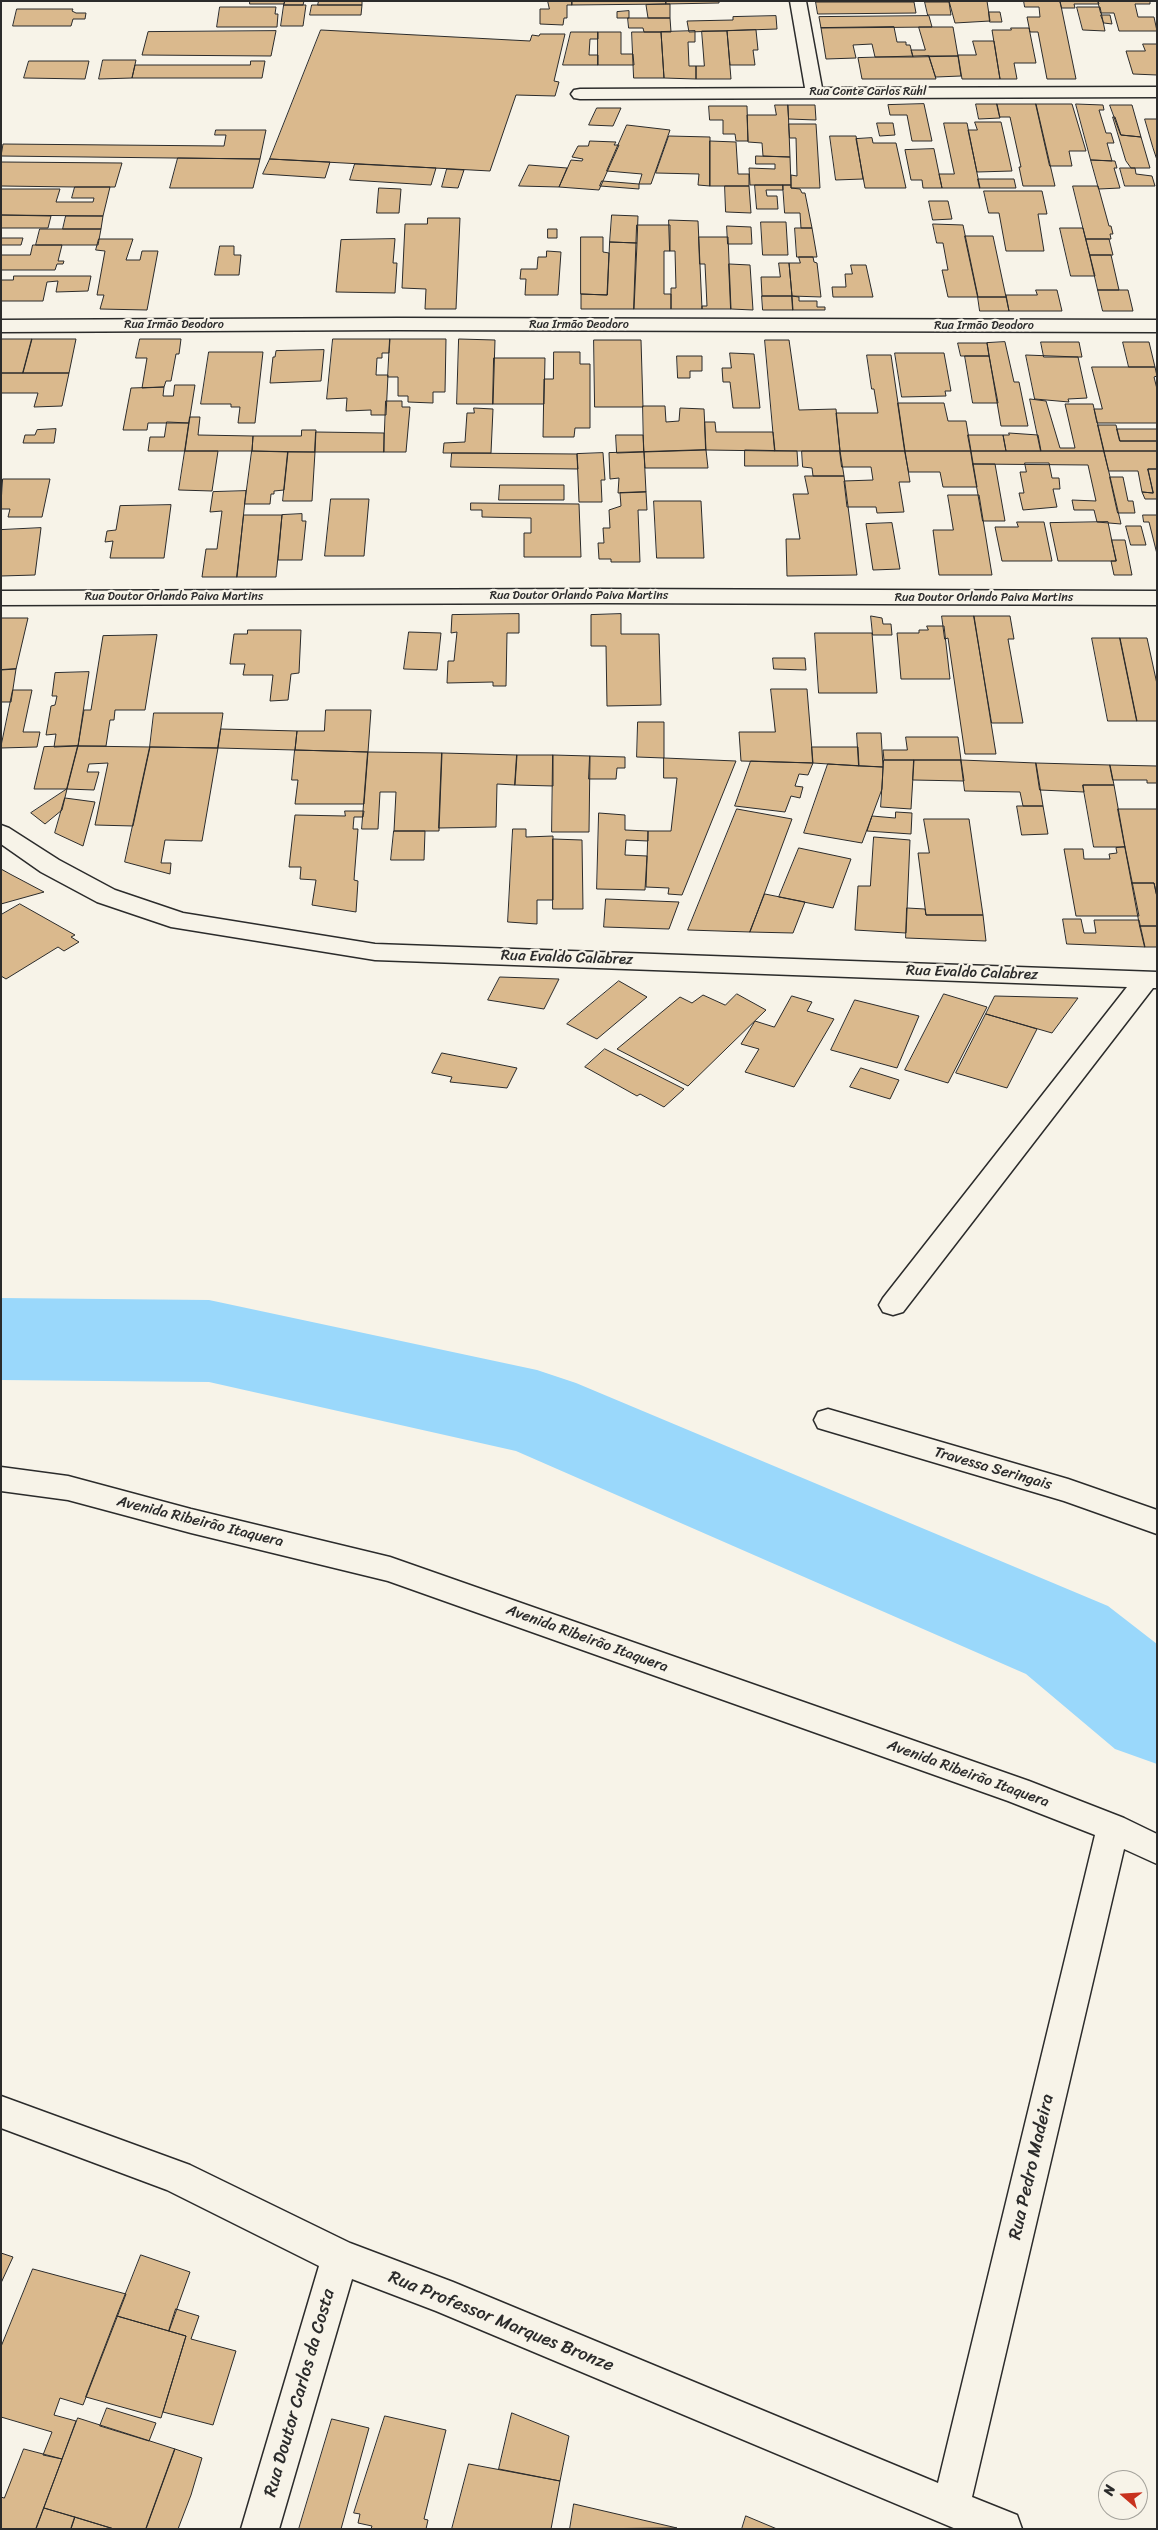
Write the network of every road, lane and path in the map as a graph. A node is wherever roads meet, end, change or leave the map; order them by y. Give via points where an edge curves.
1 (798, 1) edge
2 (814, 92) junction
3 (1157, 92) edge
4 (580, 94) dead end
5 (1, 326) edge
6 (1157, 326) edge
7 (1, 598) edge
8 (1157, 598) edge
9 (1, 834) edge
10 (1151, 980) edge
11 (893, 1305) dead end
12 (828, 1420) dead end
13 (1, 1479) edge
14 (1157, 1522) edge
15 (1113, 1828) junction
16 (1157, 1850) edge
17 (1, 2112) edge
18 (340, 2257) junction
19 (951, 2507) junction
20 (260, 2529) edge
21 (1003, 2529) edge

1 - 2 street
2 - 3 street, Rua Conte Carlos Ruhl
2 - 4 street, Rua Conte Carlos Ruhl
5 - 6 street, Rua Irmão Deodoro
7 - 8 street, Rua Doutor Orlando Paiva Martins
9 - 10 street, Rua Evaldo Calabrez via 50,866 106,896 180,921 375,952
10 - 11 street
12 - 14 street, Travessa Seringais via 1068,1491
13 - 15 street, Avenida Ribeirão Itaquera via 68,1488 390,1569 1018,1791
15 - 16 street, Avenida Ribeirão Itaquera
15 - 19 street, Rua Pedro Madeira
17 - 18 street, Rua Professor Marques Bronze via 177,2177
18 - 19 street, Rua Professor Marques Bronze via 440,2295
18 - 20 street, Rua Doutor Carlos da Costa
19 - 21 street, Rua Professor Marques Bronze

